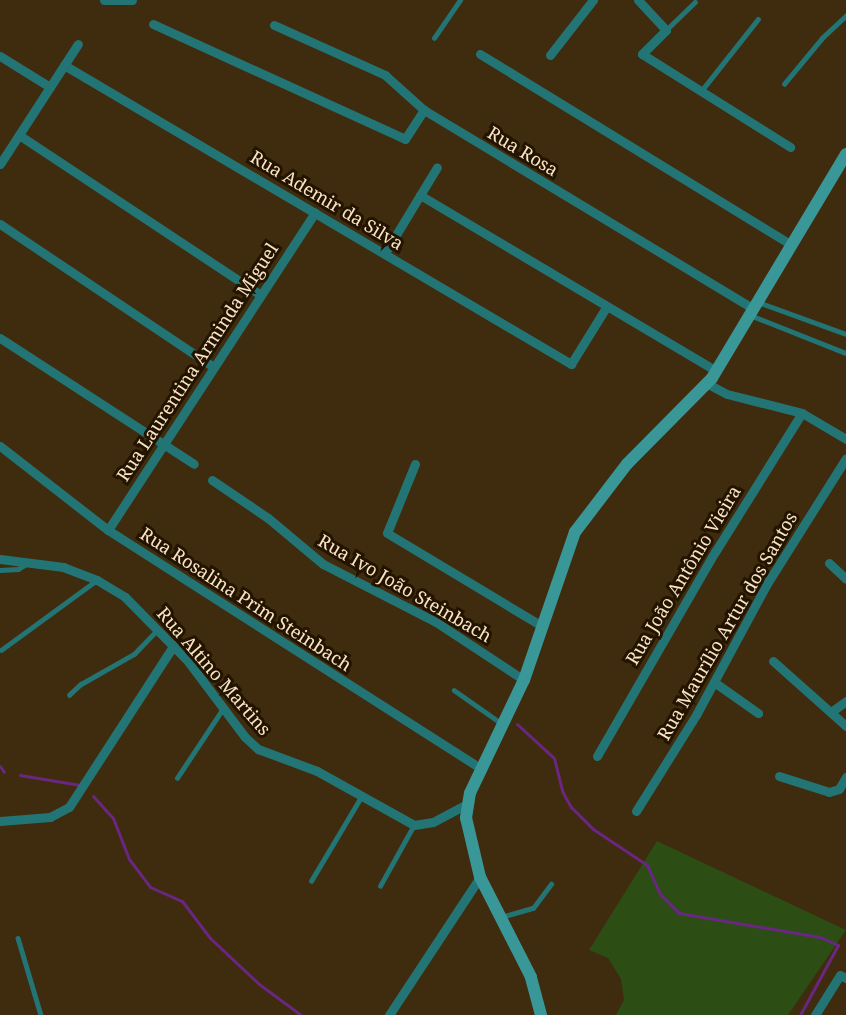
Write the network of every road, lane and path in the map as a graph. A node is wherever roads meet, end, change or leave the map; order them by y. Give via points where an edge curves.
1 (104, 0) edge
2 (132, 0) edge
3 (460, 0) edge
4 (592, 0) edge
5 (638, 0) edge
6 (695, 2) dead end
7 (846, 16) edge
8 (758, 19) dead end
9 (153, 24) dead end
10 (274, 25) dead end
11 (666, 30) junction
12 (434, 38) dead end
13 (78, 44) dead end
14 (480, 54) dead end
15 (550, 55) dead end
16 (0, 56) edge
17 (64, 65) junction
18 (784, 84) dead end
19 (50, 87) junction
20 (700, 92) junction
21 (424, 110) junction
22 (19, 135) junction
23 (790, 147) dead end
24 (846, 154) edge
25 (0, 164) edge
26 (437, 167) dead end
27 (420, 195) junction
28 (315, 212) junction
29 (0, 224) edge
30 (792, 245) junction
31 (385, 254) junction
32 (261, 295) junction
33 (607, 306) junction
34 (754, 309) junction
35 (846, 334) edge
36 (0, 338) edge
37 (846, 353) edge
38 (214, 367) junction
39 (717, 371) junction
40 (708, 384) junction
41 (802, 413) junction
42 (846, 439) edge
43 (163, 444) junction
44 (0, 446) edge
45 (846, 458) edge
46 (194, 464) dead end
47 (415, 464) dead end
48 (212, 480) dead end
49 (108, 530) junction
50 (0, 559) edge
51 (30, 561) junction
52 (829, 563) dead end
53 (0, 570) edge
54 (846, 579) edge
55 (97, 580) junction
56 (542, 626) junction
57 (158, 629) junction
58 (174, 645) junction
59 (1, 650) edge
60 (773, 661) dead end
61 (525, 680) junction
62 (714, 682) junction
63 (454, 690) dead end
64 (69, 696) dead end
65 (846, 701) edge
66 (224, 707) junction
67 (758, 712) dead end
68 (831, 712) junction
69 (504, 724) junction
70 (846, 726) edge
71 (597, 756) dead end
72 (481, 769) junction
73 (780, 776) dead end
74 (846, 777) edge
75 (177, 778) dead end
76 (361, 797) junction
77 (467, 804) junction
78 (636, 811) dead end
79 (0, 821) edge
80 (414, 825) junction
81 (480, 877) junction
82 (311, 880) dead end
83 (551, 884) dead end
84 (380, 886) dead end
85 (498, 918) junction
86 (18, 938) dead end
87 (843, 976) edge
88 (41, 1015) edge
89 (389, 1015) edge
90 (541, 1015) edge
91 (815, 1015) edge

1 - 2 street
3 - 12 lane
4 - 15 street
5 - 11 street
6 - 11 lane
7 - 18 lane
8 - 20 lane
9 - 21 street via 405,140
10 - 21 street, Rua Rosa via 385,75
11 - 20 street via 642,54
13 - 17 street
14 - 30 street
16 - 19 street
17 - 19 street
17 - 28 street, Rua Ademir da Silva
19 - 22 street
20 - 23 street
21 - 34 street, Rua Rosa
22 - 25 street
22 - 32 street
24 - 30 main road
26 - 27 street
27 - 31 street
27 - 33 street
28 - 31 street, Rua Ademir da Silva
28 - 32 street, Rua Laurentina Arminda Miguel
29 - 38 street
30 - 34 main road
31 - 33 street, Rua Ademir da Silva via 572,364
32 - 38 street, Rua Laurentina Arminda Miguel
33 - 39 street
34 - 35 lane
34 - 37 lane
34 - 39 main road
36 - 43 street
38 - 43 street, Rua Laurentina Arminda Miguel
39 - 40 main road
40 - 41 street via 727,394
40 - 56 main road via 627,464 588,512 566,551
41 - 42 street
41 - 71 street, Rua João Antônio Vieira via 692,590
43 - 46 street
43 - 49 street, Rua Laurentina Arminda Miguel
44 - 49 street, Rua Rosalina Prim Steinbach
45 - 62 street, Rua Maurílio Artur dos Santos via 768,582
47 - 56 street via 387,533
48 - 61 street, Rua Ivo João Steinbach via 268,518 323,564 436,622
49 - 72 street, Rua Rosalina Prim Steinbach
50 - 51 street, Rua Altino Martins
51 - 53 lane via 18,569
51 - 55 street, Rua Altino Martins via 63,567
52 - 54 street
55 - 57 street, Rua Altino Martins via 125,597
55 - 59 lane
56 - 61 main road
57 - 58 street, Rua Altino Martins
57 - 64 lane via 134,654 81,684
58 - 66 street, Rua Altino Martins
58 - 79 street via 69,807 50,817
60 - 68 street
61 - 69 main road
62 - 67 street
62 - 78 street, Rua Maurílio Artur dos Santos
63 - 69 lane
65 - 68 street
66 - 75 lane
66 - 76 street, Rua Altino Martins via 253,746 317,771
68 - 70 street
69 - 72 main road
72 - 77 main road
73 - 74 street via 829,792 839,789
76 - 80 street, Rua Altino Martins
76 - 82 lane
77 - 80 street via 433,822
77 - 81 main road via 469,837
80 - 84 lane
81 - 85 main road
81 - 89 street
83 - 85 lane via 533,908
85 - 90 main road via 531,977
86 - 88 lane
87 - 91 street

